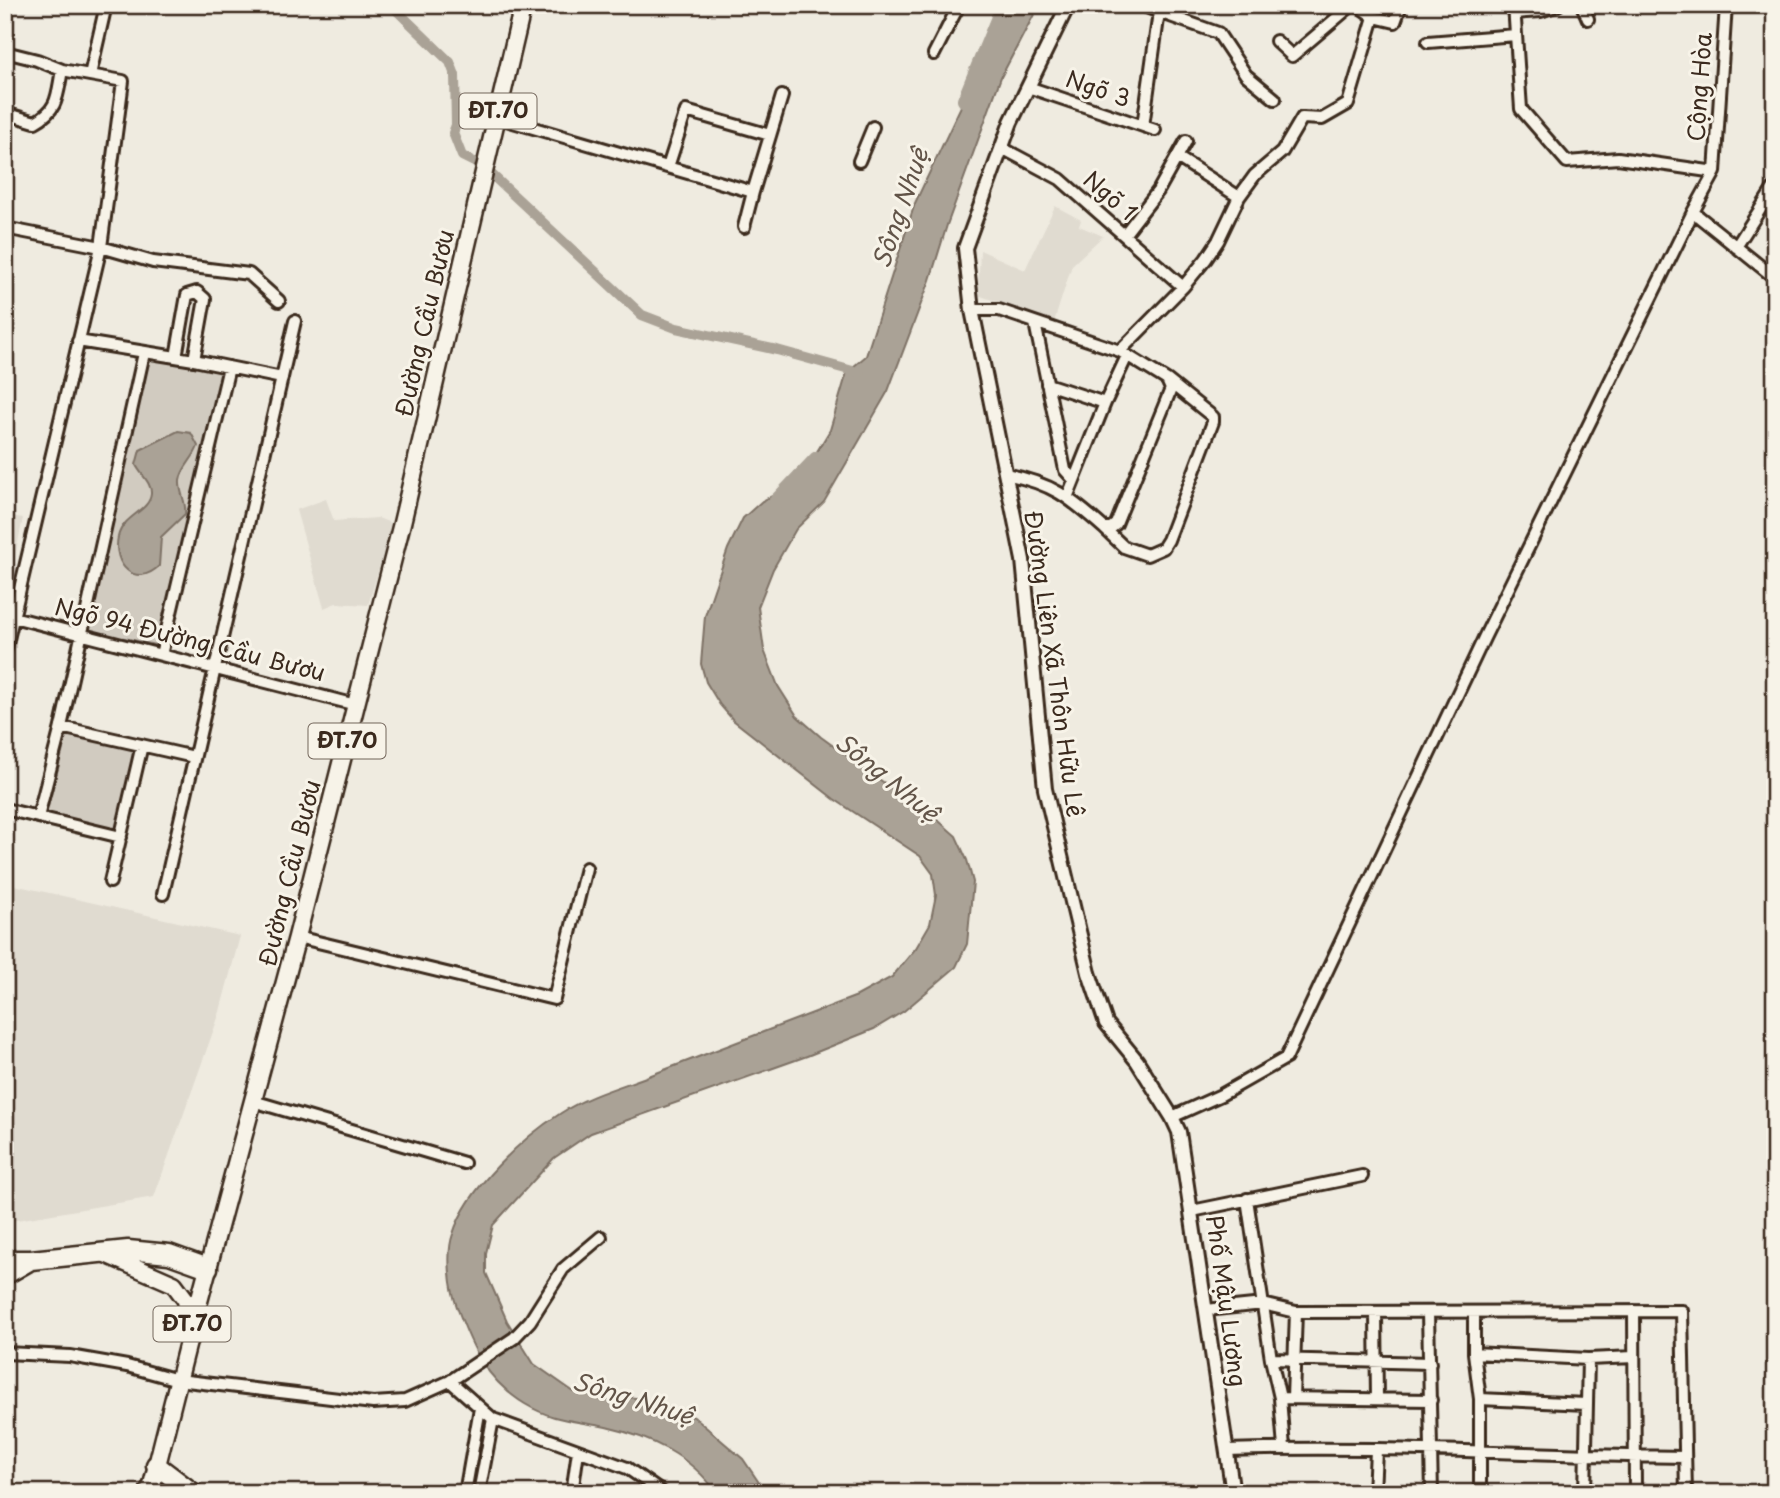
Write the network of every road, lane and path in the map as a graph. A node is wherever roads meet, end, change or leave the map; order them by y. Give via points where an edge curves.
1 (106, 5) edge
2 (959, 5) edge
3 (1068, 5) edge
4 (1142, 5) edge
5 (1354, 5) edge
6 (1401, 5) edge
7 (1558, 5) edge
8 (1582, 5) edge
9 (1726, 5) edge
10 (518, 7) edge
11 (1514, 9) edge
12 (1159, 12) junction
13 (1374, 17) junction
14 (1588, 19) dead end
15 (1516, 35) junction
16 (1276, 41) dead end
17 (1428, 42) dead end
18 (5, 52) edge
19 (934, 54) dead end
20 (62, 70) junction
21 (90, 75) junction
22 (1028, 88) junction
23 (782, 96) dead end
24 (1275, 99) dead end
25 (5, 113) edge
26 (496, 117) junction
27 (1143, 126) junction
28 (873, 127) dead end
29 (1155, 130) dead end
30 (770, 135) junction
31 (1186, 141) dead end
32 (1002, 148) junction
33 (1177, 157) junction
34 (859, 161) dead end
35 (668, 167) junction
36 (1715, 172) junction
37 (1775, 186) edge
38 (753, 192) junction
39 (1239, 197) junction
40 (1693, 212) junction
41 (744, 227) dead end
42 (5, 228) edge
43 (1124, 235) junction
44 (101, 247) junction
45 (1736, 247) junction
46 (201, 268) junction
47 (1775, 278) edge
48 (1183, 287) junction
49 (197, 292) junction
50 (279, 301) dead end
51 (972, 310) junction
52 (295, 321) dead end
53 (1035, 323) junction
54 (78, 341) junction
55 (144, 353) junction
56 (1124, 354) junction
57 (176, 357) junction
58 (194, 360) junction
59 (229, 367) junction
60 (282, 378) junction
61 (1167, 380) junction
62 (1047, 384) junction
63 (1105, 403) junction
64 (1005, 474) junction
65 (1074, 480) junction
66 (1067, 498) junction
67 (1104, 528) junction
68 (13, 617) junction
69 (82, 634) junction
70 (5, 652) edge
71 (161, 655) junction
72 (215, 668) junction
73 (356, 705) junction
74 (61, 727) junction
75 (142, 745) junction
76 (194, 757) junction
77 (5, 809) edge
78 (38, 817) junction
79 (121, 837) junction
80 (586, 868) dead end
81 (110, 882) dead end
82 (163, 894) dead end
83 (297, 937) junction
84 (253, 1101) junction
85 (1172, 1117) junction
86 (464, 1163) dead end
87 (1362, 1177) dead end
88 (1247, 1199) junction
89 (1192, 1211) junction
90 (601, 1237) dead end
91 (103, 1253) junction
92 (5, 1260) edge
93 (31, 1260) junction
94 (208, 1268) junction
95 (5, 1275) edge
96 (1263, 1304) junction
97 (1206, 1310) junction
98 (1634, 1311) junction
99 (1296, 1312) junction
100 (1376, 1313) junction
101 (1429, 1313) junction
102 (1474, 1313) junction
103 (190, 1333) junction
104 (5, 1353) edge
105 (1474, 1353) junction
106 (1634, 1357) junction
107 (1271, 1359) junction
108 (1588, 1359) junction
109 (1296, 1360) junction
110 (1378, 1362) junction
111 (1430, 1363) junction
112 (178, 1380) junction
113 (450, 1381) junction
114 (1280, 1398) junction
115 (1293, 1398) junction
116 (1377, 1399) junction
117 (1480, 1399) junction
118 (1431, 1400) junction
119 (1586, 1404) junction
120 (480, 1408) junction
121 (493, 1419) junction
122 (1284, 1448) junction
123 (1432, 1449) junction
124 (1227, 1450) junction
125 (1376, 1450) junction
126 (578, 1451) junction
127 (1479, 1453) junction
128 (1586, 1456) junction
129 (1635, 1456) junction
130 (1685, 1457) junction
131 (156, 1465) junction
132 (151, 1492) edge
133 (193, 1493) edge
134 (465, 1493) edge
135 (479, 1493) edge
136 (572, 1493) edge
137 (663, 1493) edge
138 (1233, 1493) edge
139 (1374, 1493) edge
140 (1432, 1493) edge
141 (1480, 1493) edge
142 (1586, 1493) edge
143 (1634, 1493) edge
144 (1686, 1493) edge

1 - 21 street
2 - 19 street
3 - 22 street, Đường Liên Xã Thôn Hữu Lê
4 - 12 street
5 - 13 street
5 - 16 street via 1292,56
6 - 13 street via 1395,22
7 - 11 street via 1541,11
8 - 14 street
9 - 36 street, Cộng Hòa
10 - 26 main road, ĐT.70
11 - 15 street
12 - 24 street via 1218,33 1246,75
12 - 27 street
13 - 39 street via 1348,104 1322,119 1301,118 1282,152 1255,175
15 - 17 street
15 - 36 street via 1521,109 1567,162 1618,158
18 - 20 street
20 - 21 street
20 - 25 street via 50,114 35,122
21 - 44 street via 123,81
22 - 27 street, Ngõ 3
22 - 32 street, Đường Liên Xã Thôn Hữu Lê
23 - 30 street
26 - 35 street
26 - 73 main road, Đường Cầu Bươu / ĐT.70
27 - 29 street, Ngõ 3
28 - 34 street
30 - 35 street via 686,111
30 - 38 street
31 - 33 street
32 - 43 street, Ngõ 1 via 1060,179
32 - 51 street, Đường Liên Xã Thôn Hữu Lê via 965,248
33 - 39 street
33 - 43 street
35 - 38 street
36 - 40 street
37 - 45 street
38 - 41 street
39 - 48 street via 1218,241
40 - 45 street
40 - 85 street via 1484,638 1286,1058
42 - 44 street
43 - 48 street, Ngõ 1
44 - 46 street via 153,262
44 - 54 street
45 - 47 street
46 - 49 street
46 - 50 street via 249,274
48 - 56 street
49 - 57 street via 187,295
49 - 58 street via 205,299
51 - 53 street via 990,308
51 - 64 street, Đường Liên Xã Thôn Hữu Lê
52 - 60 street
53 - 56 street
53 - 62 street
54 - 55 street
54 - 68 street
55 - 57 street
55 - 69 street
56 - 61 street
56 - 63 street
57 - 58 street
58 - 59 street
59 - 60 street
59 - 71 street
60 - 72 street
61 - 67 street via 1170,393 1116,524
61 - 67 street via 1213,417 1168,540 1163,548 1147,555 1124,547
62 - 63 street
62 - 65 street via 1066,474
63 - 65 street
64 - 66 street via 1034,479
64 - 85 street, Đường Liên Xã Thôn Hữu Lê via 1023,560 1045,789 1089,973 1106,1023 1137,1061
65 - 66 street
66 - 67 street
68 - 69 street, Ngõ 94 Đường Cầu Bươu
68 - 70 street
69 - 71 street, Ngõ 94 Đường Cầu Bươu
69 - 74 street
71 - 72 street, Ngõ 94 Đường Cầu Bươu
72 - 73 street, Ngõ 94 Đường Cầu Bươu
72 - 76 street
73 - 83 main road, Đường Cầu Bươu / ĐT.70
74 - 75 street
74 - 78 street
75 - 76 street
75 - 79 street
76 - 82 street
77 - 78 street
78 - 79 street
79 - 81 street
80 - 83 street via 554,999
83 - 84 main road, Đường Cầu Bươu / ĐT.70
84 - 86 street
84 - 94 main road, Đường Cầu Bươu / ĐT.70
85 - 89 street, Phố Mậu Lương via 1179,1132
87 - 88 street
88 - 89 street
88 - 96 street
89 - 97 street, Phố Mậu Lương
90 - 113 street via 563,1269 514,1338
91 - 93 highway
91 - 94 highway via 169,1254
91 - 103 main road via 174,1284 188,1308
92 - 93 highway
93 - 95 highway
94 - 103 main road, Đường Cầu Bươu / ĐT.70
96 - 97 street
96 - 99 street
96 - 107 street
97 - 124 street, Phố Mậu Lương
98 - 102 street
98 - 106 street
98 - 130 street via 1682,1311
99 - 100 street
99 - 109 street
100 - 101 street
100 - 110 street
101 - 102 street
101 - 111 street
102 - 105 street
103 - 112 main road, Đường Cầu Bươu / ĐT.70
104 - 112 street via 70,1356
105 - 108 street
105 - 117 street
106 - 108 street
106 - 129 street
107 - 109 street
107 - 114 street
108 - 119 street
109 - 110 street
109 - 115 street
110 - 111 street
110 - 116 street
111 - 118 street
112 - 113 street via 373,1403 405,1401
112 - 131 main road, ĐT.70
113 - 120 street
114 - 115 street
114 - 122 street
115 - 116 street
116 - 118 street
117 - 119 street
117 - 127 street
118 - 123 street
119 - 128 street
120 - 121 street
120 - 134 street
121 - 126 street
121 - 135 street
122 - 124 street
122 - 125 street
123 - 125 street
123 - 127 street
123 - 140 street
124 - 138 street, Phố Mậu Lương
125 - 139 street
126 - 136 street
126 - 137 street via 627,1468
127 - 128 street
127 - 141 street
128 - 129 street
128 - 142 street
129 - 130 street
129 - 143 street
130 - 144 street
131 - 132 main road, ĐT.70
131 - 133 highway

